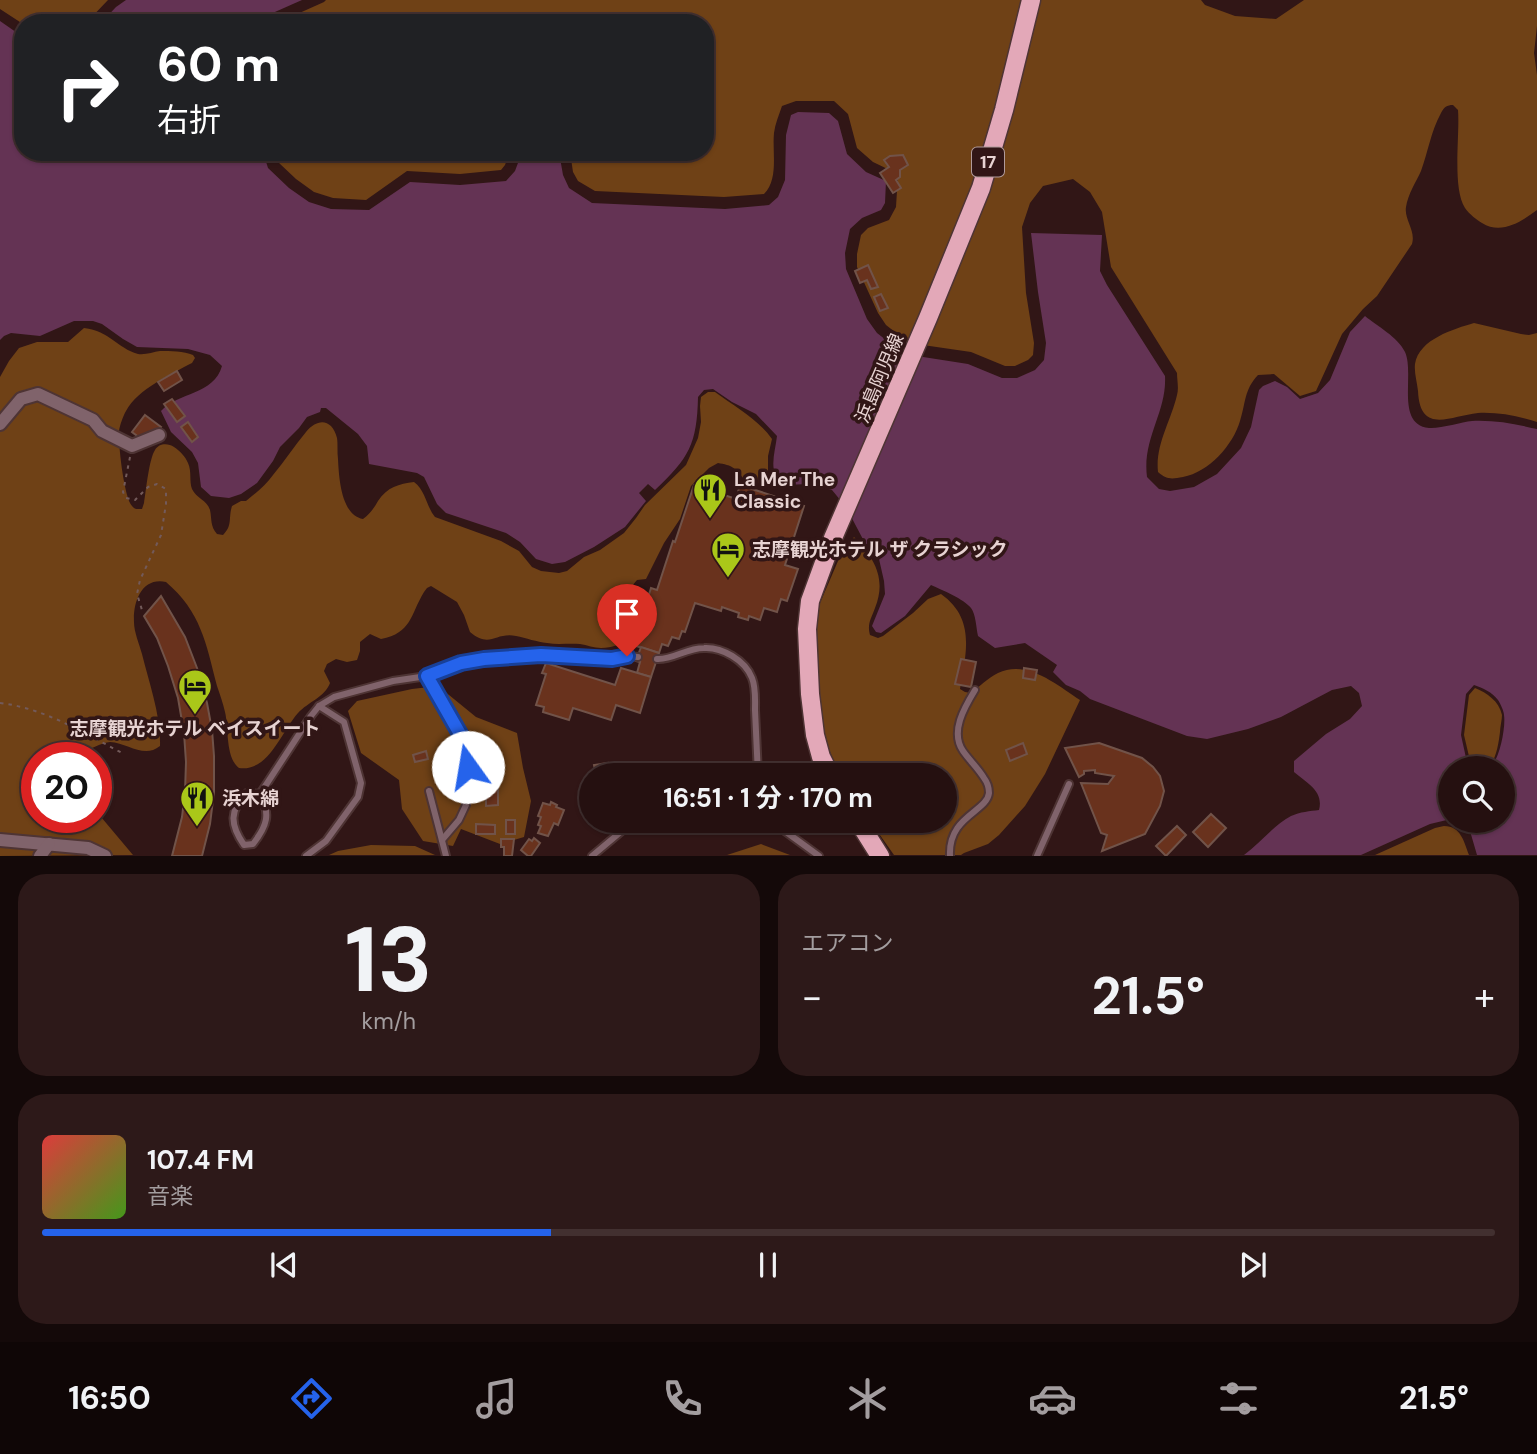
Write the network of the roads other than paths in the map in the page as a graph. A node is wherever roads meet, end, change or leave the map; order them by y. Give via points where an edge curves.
1 (1031, 0) edge
2 (0, 424) edge
3 (159, 435) dead end
4 (638, 657) dead end
5 (657, 659) dead end
6 (427, 676) junction
7 (975, 690) dead end
8 (319, 706) junction
9 (757, 763) edge
10 (824, 763) edge
11 (1069, 784) dead end
12 (429, 791) dead end
13 (260, 794) junction
14 (619, 833) edge
15 (787, 833) edge
16 (866, 833) edge
17 (442, 839) junction
18 (0, 840) edge
19 (49, 844) junction
20 (70, 846) junction
21 (40, 856) edge
22 (58, 856) edge
23 (105, 856) edge
24 (306, 856) edge
25 (446, 856) edge
26 (592, 856) edge
27 (819, 856) edge
28 (880, 856) edge
29 (950, 856) edge
30 (1037, 856) edge

1 - 10 main road, 浜島阿児線 / 17 via 981,188 810,601 810,694
2 - 3 street via 21,399 38,394 93,420 102,431 132,446
4 - 6 lane via 484,659
5 - 9 lane via 707,647 747,668 754,685
6 - 8 lane via 334,697
6 - 17 lane via 468,748 467,805
7 - 29 lane via 957,737 987,783 989,795 956,829
8 - 13 lane
8 - 24 lane via 344,722 361,783 358,797 326,841
11 - 30 lane
12 - 17 lane
13 - 13 lane via 267,806 266,822 253,844 244,845 235,833 236,803 247,793
14 - 26 lane
15 - 27 lane
16 - 28 main road
17 - 25 lane
18 - 19 street
19 - 20 street
19 - 21 street
20 - 22 street
20 - 23 street

